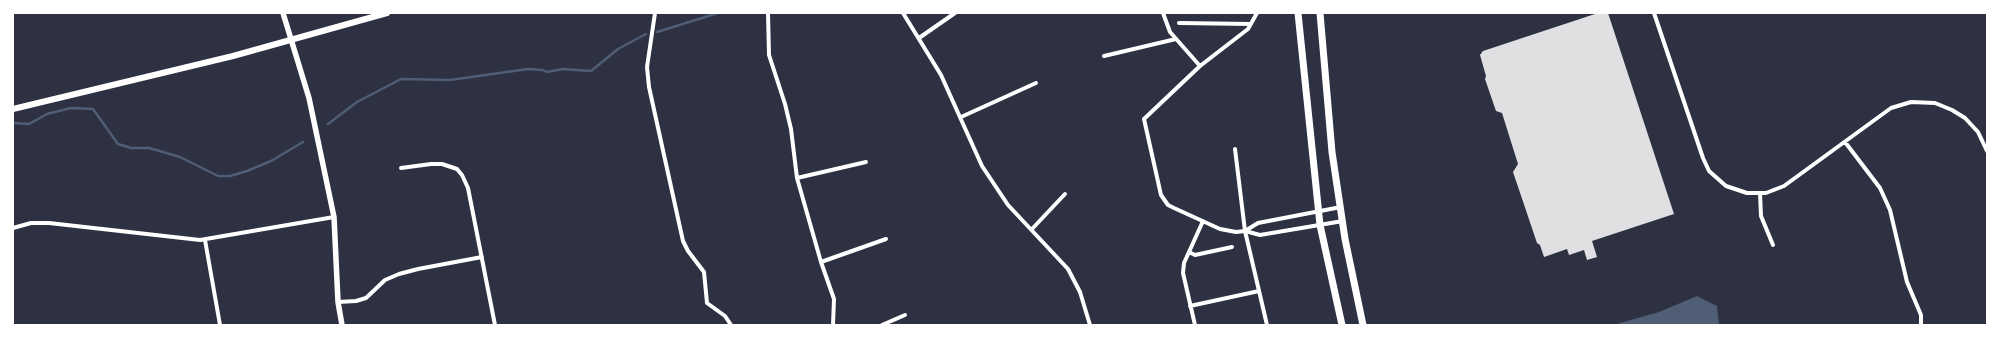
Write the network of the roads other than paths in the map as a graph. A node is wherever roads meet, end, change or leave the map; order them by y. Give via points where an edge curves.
1 (282, 13) edge
2 (387, 13) edge
3 (655, 13) edge
4 (768, 13) edge
5 (903, 13) edge
6 (955, 13) edge
7 (1163, 13) edge
8 (1257, 13) edge
9 (1298, 13) edge
10 (1320, 13) edge
11 (1654, 13) edge
12 (1179, 23) dead end
13 (1251, 24) junction
14 (919, 38) junction
15 (1176, 39) junction
16 (290, 40) junction
17 (1104, 56) dead end
18 (1200, 66) junction
19 (1036, 83) dead end
20 (13, 109) edge
21 (961, 117) junction
22 (1845, 142) junction
23 (1235, 149) dead end
24 (1987, 151) edge
25 (866, 162) dead end
26 (401, 168) dead end
27 (797, 178) junction
28 (1760, 193) junction
29 (1064, 194) dead end
30 (1341, 207) junction
31 (1319, 211) junction
32 (334, 218) junction
33 (1203, 221) junction
34 (1343, 221) junction
35 (1320, 225) junction
36 (13, 228) edge
37 (1032, 229) junction
38 (1244, 231) junction
39 (886, 239) dead end
40 (205, 240) junction
41 (1773, 246) dead end
42 (1232, 247) dead end
43 (1189, 252) junction
44 (482, 257) junction
45 (821, 262) junction
46 (1259, 291) junction
47 (338, 302) junction
48 (1190, 306) junction
49 (905, 315) dead end
50 (220, 325) edge
51 (342, 325) edge
52 (495, 325) edge
53 (731, 325) edge
54 (833, 325) edge
55 (882, 325) edge
56 (1090, 325) edge
57 (1194, 325) edge
58 (1267, 325) edge
59 (1342, 325) edge
60 (1363, 325) edge
61 (1921, 325) edge

1 - 16 street
2 - 16 main road
3 - 53 street via 647,67 649,87 683,241 704,272 707,303 725,316
4 - 27 street via 769,55 791,129
5 - 14 street
6 - 14 street
7 - 15 street
8 - 13 street
9 - 31 main road
10 - 30 main road via 1332,152
11 - 28 street via 1709,171 1726,186 1747,193
12 - 13 street
13 - 18 street
14 - 21 street
15 - 17 street
15 - 18 street
16 - 20 main road
16 - 32 street via 309,98
18 - 33 street via 1144,119 1164,200
19 - 21 street
21 - 37 street via 982,166 1008,205
22 - 24 street via 1891,108 1911,102 1935,103 1965,118 1978,132
22 - 28 street via 1784,186
22 - 61 street via 1880,188 1890,210 1907,282 1921,315
23 - 38 street
25 - 27 street
26 - 44 street via 442,164 457,169 468,188
27 - 45 street
28 - 41 street via 1762,216
29 - 37 street
30 - 31 street
30 - 34 main road
31 - 35 main road
31 - 38 street via 1258,223
32 - 40 street
32 - 47 street
33 - 38 street via 1220,229
33 - 43 street
34 - 35 street
34 - 60 main road
35 - 38 street via 1260,235
35 - 59 main road
36 - 40 street via 31,223 49,223
37 - 56 street via 1071,274 1080,292
38 - 46 street
39 - 45 street
40 - 50 street
42 - 43 street via 1195,255
43 - 48 street via 1183,273
44 - 47 street via 399,274 385,280 366,298
44 - 52 street
45 - 54 street via 834,299
46 - 48 street
46 - 58 street
47 - 51 street
48 - 57 street
49 - 55 street

